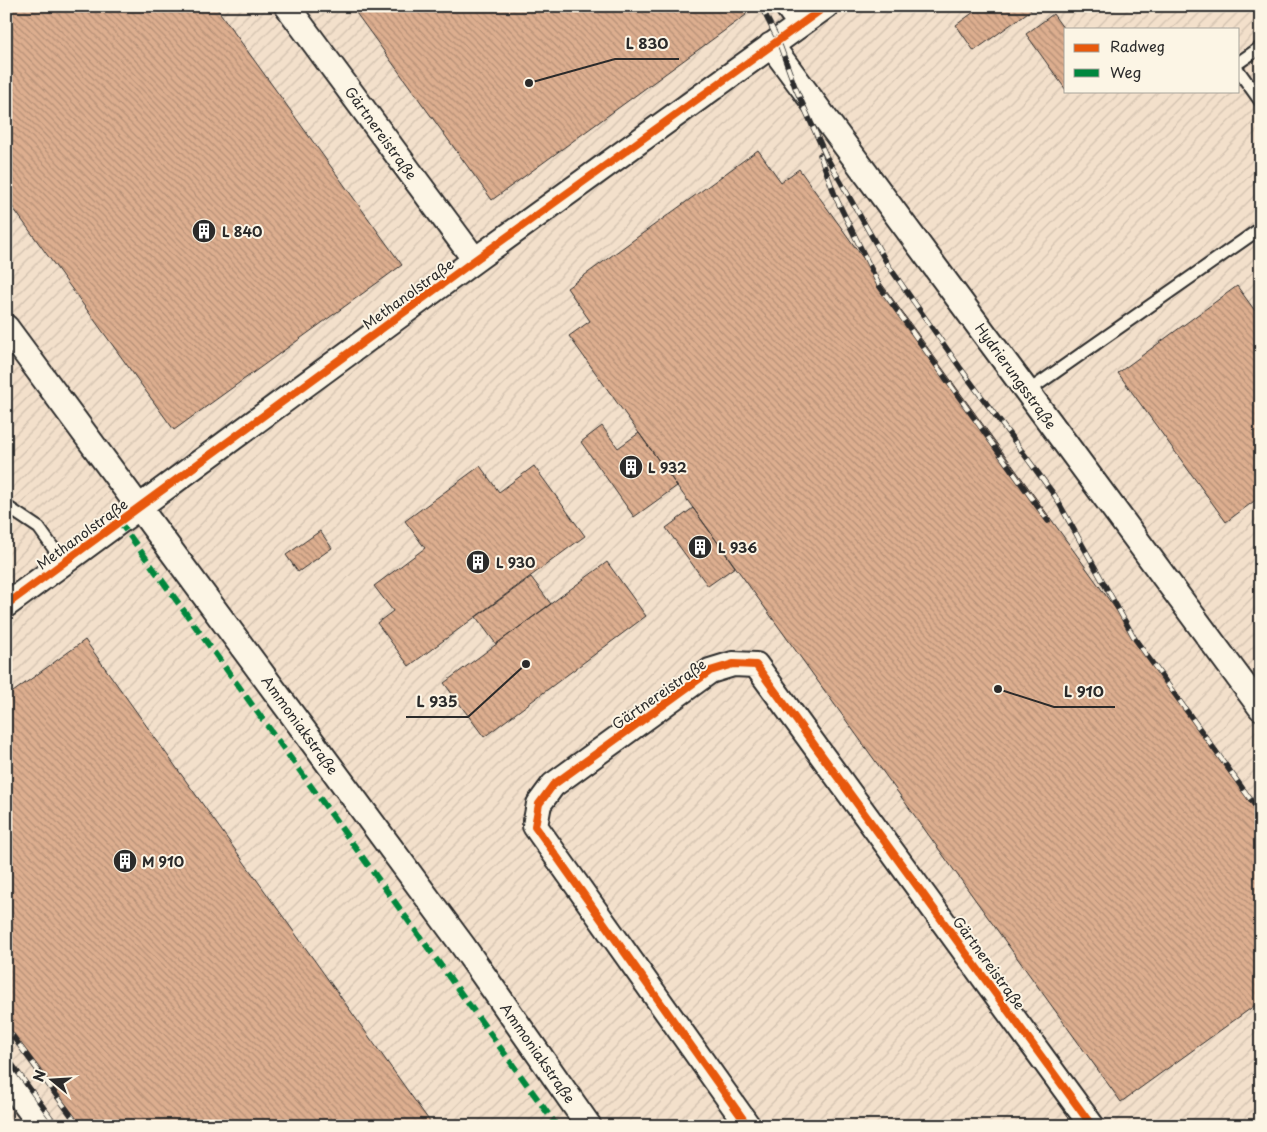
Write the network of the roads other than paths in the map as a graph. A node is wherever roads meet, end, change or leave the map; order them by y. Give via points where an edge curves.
1 (287, 6) edge
2 (826, 6) edge
3 (794, 15) edge
4 (772, 45) junction
5 (1261, 47) edge
6 (1240, 62) edge
7 (1240, 73) edge
8 (1261, 102) edge
9 (1261, 228) edge
10 (475, 260) junction
11 (6, 327) edge
12 (1027, 392) junction
13 (6, 506) edge
14 (140, 508) junction
15 (64, 563) junction
16 (6, 605) edge
17 (1261, 708) edge
18 (6, 1078) edge
19 (41, 1126) edge
20 (589, 1126) edge
21 (748, 1126) edge
22 (1092, 1126) edge

1 - 10 street, Gärtnereistraße
2 - 3 street, Methanolstraße
3 - 4 street, Methanolstraße
4 - 10 street, Methanolstraße
4 - 12 street, Hydrierungsstraße
5 - 6 lane
7 - 8 lane
9 - 12 lane
10 - 14 street, Methanolstraße
11 - 14 street, Ammoniakstraße
12 - 17 street, Hydrierungsstraße
13 - 15 lane via 39,528
14 - 15 street, Methanolstraße
14 - 20 street, Ammoniakstraße via 463,946
15 - 16 street, Methanolstraße
18 - 19 street
21 - 22 street, Gärtnereistraße via 535,826 539,804 554,785 710,671 733,664 756,665

